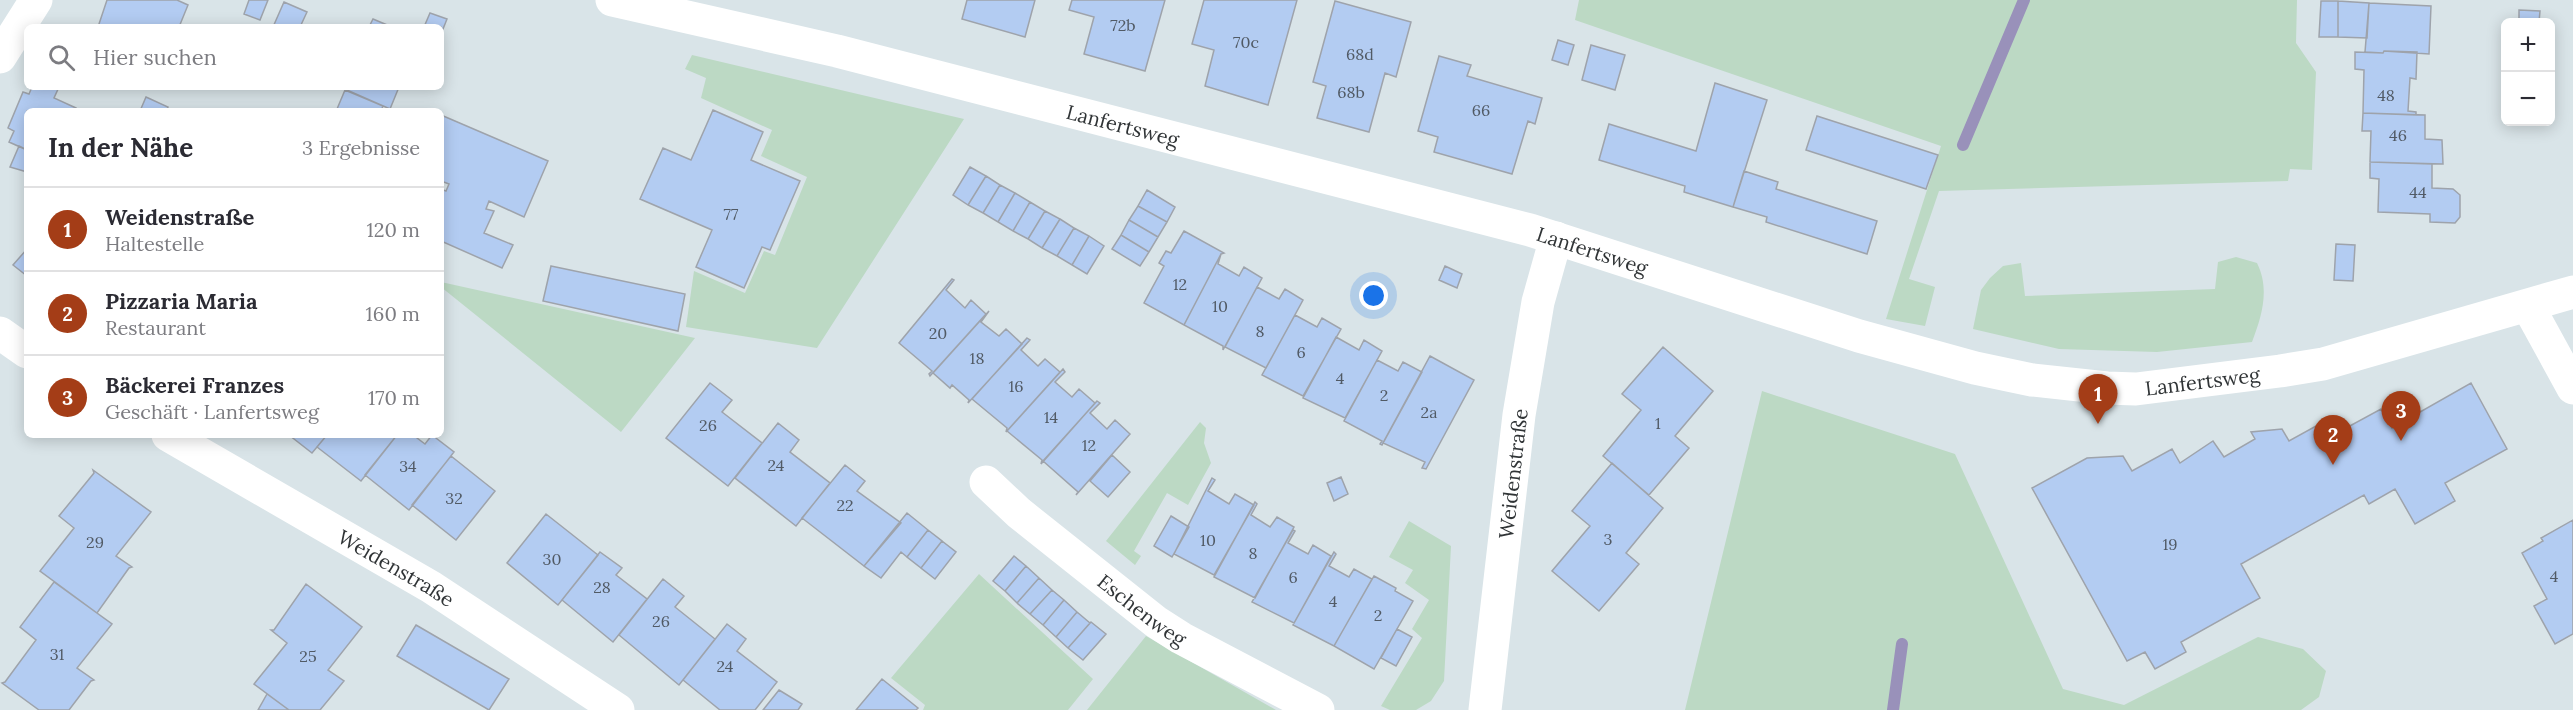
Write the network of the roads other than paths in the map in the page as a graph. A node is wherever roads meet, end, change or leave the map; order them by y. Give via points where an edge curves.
1 (36, 0) edge
2 (612, 0) edge
3 (0, 57) edge
4 (1556, 238) junction
5 (2573, 292) edge
6 (2528, 306) junction
7 (0, 333) edge
8 (24, 350) edge
9 (2573, 388) edge
10 (173, 438) edge
11 (986, 482) dead end
12 (618, 710) edge
13 (1318, 710) edge
14 (1485, 710) edge

1 - 3 street
2 - 4 street, Lanfertsweg via 837,51
4 - 6 street, Lanfertsweg via 1932,356 2032,380 2107,388 2192,383 2323,364
4 - 14 street, Weidenstraße via 1538,302 1519,415
5 - 6 street, Lanfertsweg
6 - 9 street
7 - 8 street
10 - 12 street, Weidenstraße via 422,582
11 - 13 street, Eschenweg via 1156,622

